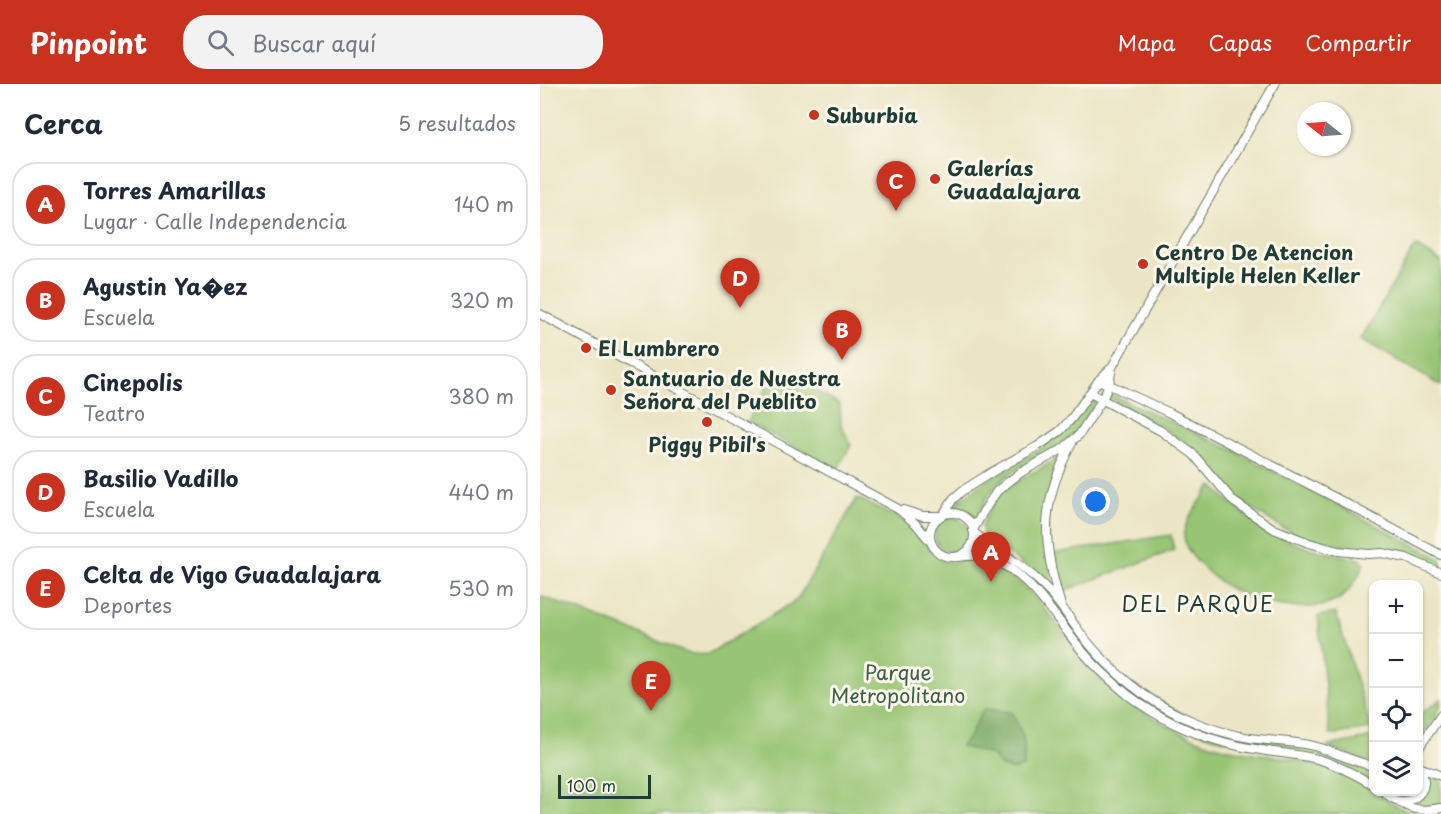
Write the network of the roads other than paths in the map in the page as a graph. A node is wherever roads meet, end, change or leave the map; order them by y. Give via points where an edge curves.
1 (1275, 84) edge
2 (540, 314) edge
3 (1112, 367) junction
4 (1099, 380) junction
5 (1109, 384) junction
6 (1090, 393) junction
7 (1102, 400) junction
8 (1073, 441) junction
9 (898, 509) junction
10 (941, 515) junction
11 (974, 532) junction
12 (930, 541) junction
13 (1441, 555) edge
14 (957, 557) junction
15 (1441, 573) edge
16 (1060, 603) junction
17 (1131, 685) junction
18 (1125, 693) junction
19 (1441, 715) edge
20 (1423, 743) edge
21 (1369, 764) edge
22 (1423, 769) edge
23 (1441, 776) edge
24 (1369, 782) edge
25 (1388, 796) edge
26 (1418, 796) edge
27 (1400, 803) junction
28 (1441, 808) edge

1 - 3 street
2 - 9 street
3 - 4 street
3 - 5 street
4 - 5 street
4 - 6 street
5 - 7 street
5 - 13 street
6 - 7 street
6 - 10 street via 1060,431 962,491
7 - 8 street
7 - 15 street via 1161,431 1193,454 1234,502 1274,529 1338,551 1406,558
8 - 11 street via 1004,484 991,498
8 - 16 street via 1054,482 1047,521 1049,561
9 - 10 street via 924,516
9 - 12 street
10 - 11 street via 962,515
10 - 12 street via 931,527
11 - 14 street via 970,548
11 - 16 street via 1042,583
12 - 14 street via 938,553
14 - 18 street via 990,559 1021,578 1056,615 1088,658
16 - 17 street via 1086,640
17 - 18 street
17 - 21 street via 1174,712 1214,729 1247,738 1309,745
18 - 24 street via 1161,717 1197,734 1237,746 1317,759
19 - 20 street
22 - 23 street
25 - 27 street
26 - 27 street
27 - 28 street via 1418,810

